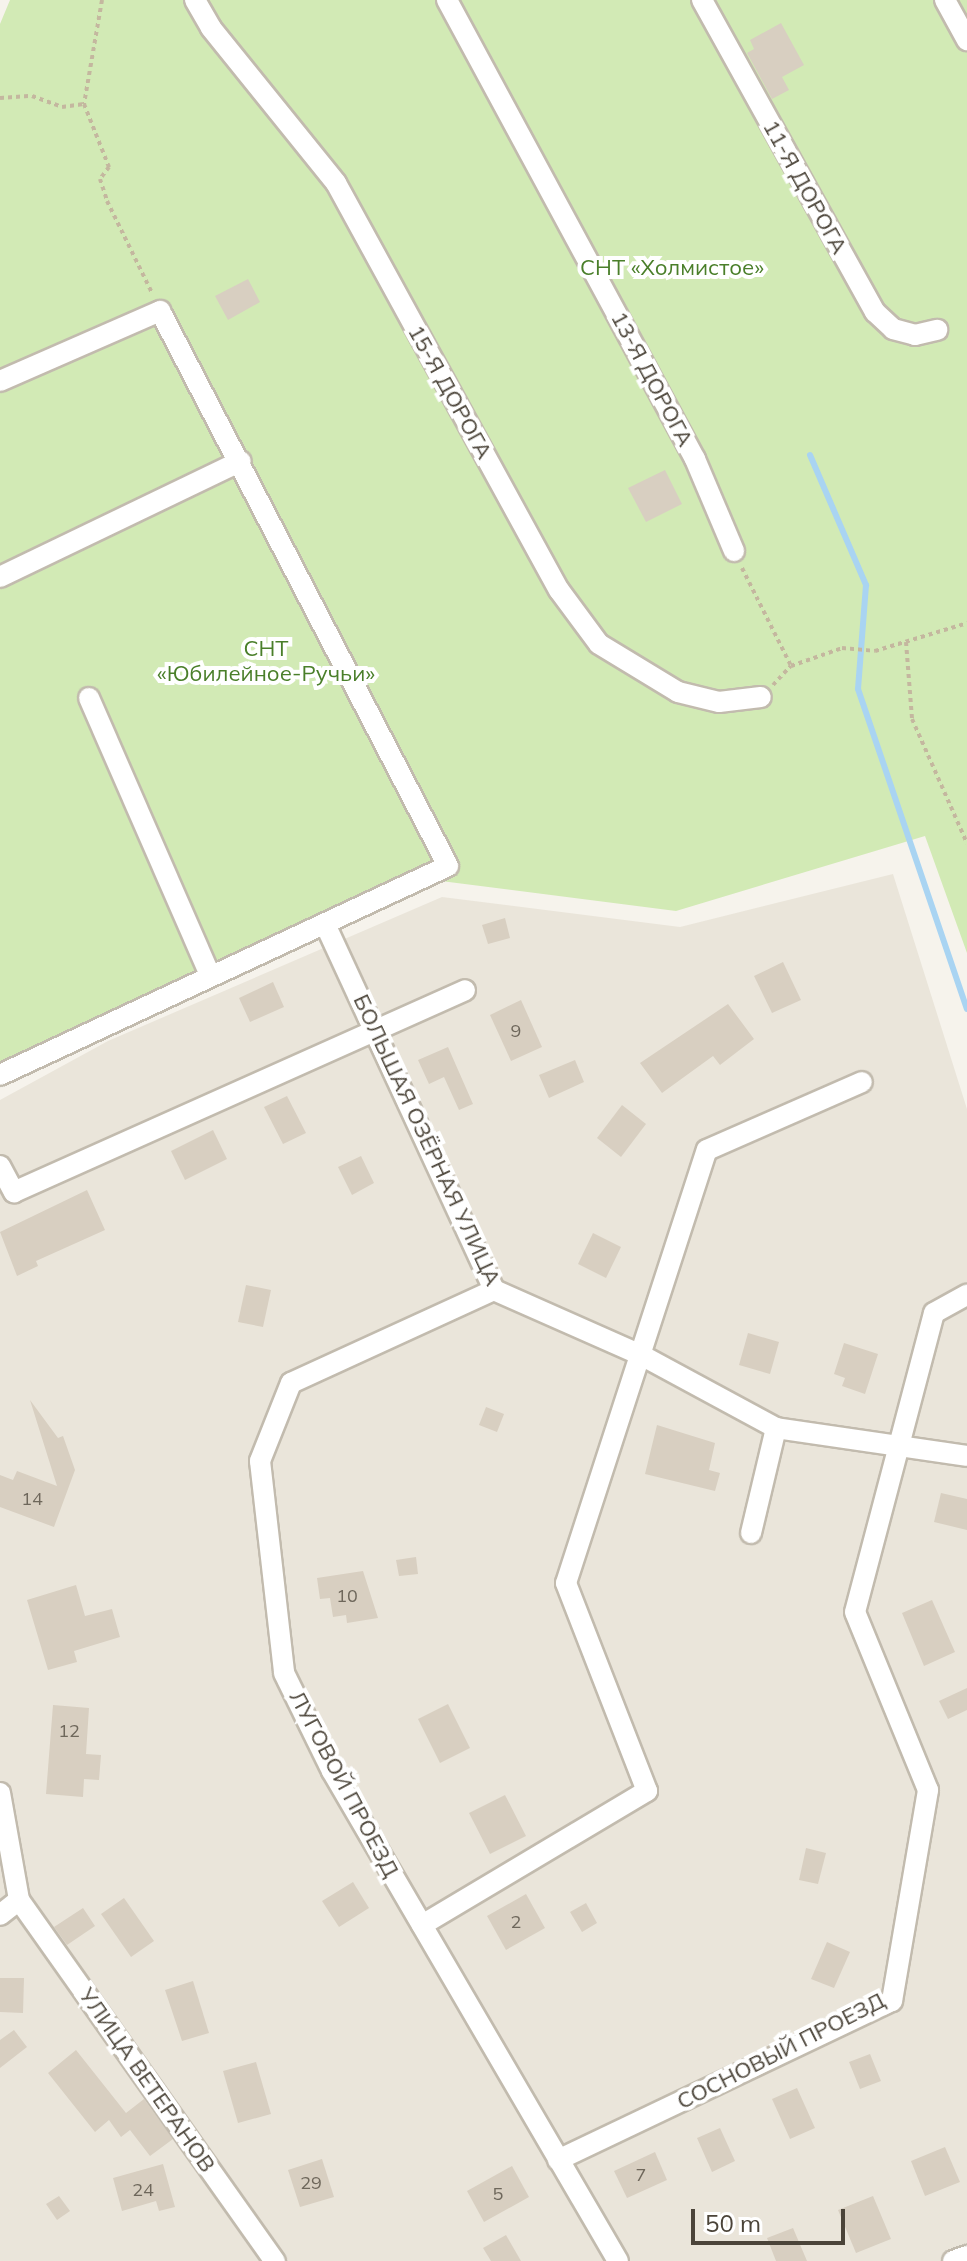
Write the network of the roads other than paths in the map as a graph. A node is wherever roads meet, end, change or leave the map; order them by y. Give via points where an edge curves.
1 (195, 0) edge
2 (447, 0) edge
3 (702, 0) edge
4 (945, 0) edge
5 (967, 40) edge
6 (937, 330) dead end
7 (0, 381) edge
8 (241, 461) junction
9 (734, 551) road end
10 (0, 577) edge
11 (761, 697) road end
12 (89, 698) dead end
13 (325, 924) junction
14 (210, 975) junction
15 (465, 990) dead end
16 (374, 1031) junction
17 (0, 1075) edge
18 (862, 1082) dead end
19 (0, 1166) edge
20 (494, 1290) junction
21 (967, 1295) edge
22 (641, 1355) junction
23 (776, 1428) junction
24 (894, 1449) junction
25 (967, 1456) edge
26 (751, 1533) dead end
27 (0, 1793) edge
28 (19, 1900) junction
29 (0, 1915) edge
30 (422, 1925) junction
31 (558, 2160) junction
32 (967, 2256) edge
33 (275, 2261) edge
34 (618, 2261) edge
35 (953, 2261) edge

1 - 11 street, 15-Я ДОРОГА via 211,28 336,183 559,590 599,644 678,692 719,702
2 - 9 street, 13-Я ДОРОГА via 695,459
3 - 6 street, 11-Я ДОРОГА via 875,312 893,329 915,335
4 - 5 street
7 - 8 street via 160,311
8 - 10 street
8 - 13 street via 448,866
12 - 14 street
13 - 14 street
13 - 16 street, БОЛЬШАЯ ОЗЁРНАЯ УЛИЦА
14 - 17 street
15 - 16 street
16 - 19 street via 14,1192
16 - 20 street, БОЛЬШАЯ ОЗЁРНАЯ УЛИЦА
18 - 22 street via 707,1150
20 - 22 street, БОЛЬШАЯ ОЗЁРНАЯ УЛИЦА
20 - 30 street, ЛУГОВОЙ ПРОЕЗД via 291,1383 260,1461 284,1673 332,1771
21 - 24 street, СОСНОВЫЙ ПРОЕЗД via 934,1313
22 - 23 street, БОЛЬШАЯ ОЗЁРНАЯ УЛИЦА
22 - 30 street via 566,1583 647,1791
23 - 24 street, БОЛЬШАЯ ОЗЁРНАЯ УЛИЦА
23 - 26 street
24 - 25 street, БОЛЬШАЯ ОЗЁРНАЯ УЛИЦА
24 - 31 street, СОСНОВЫЙ ПРОЕЗД via 855,1612 928,1790 892,2001
27 - 28 street, УЛИЦА ВЕТЕРАНОВ
28 - 29 street
28 - 33 street, УЛИЦА ВЕТЕРАНОВ
30 - 31 street, ЛУГОВОЙ ПРОЕЗД
31 - 34 street, ЛУГОВОЙ ПРОЕЗД
32 - 35 street

